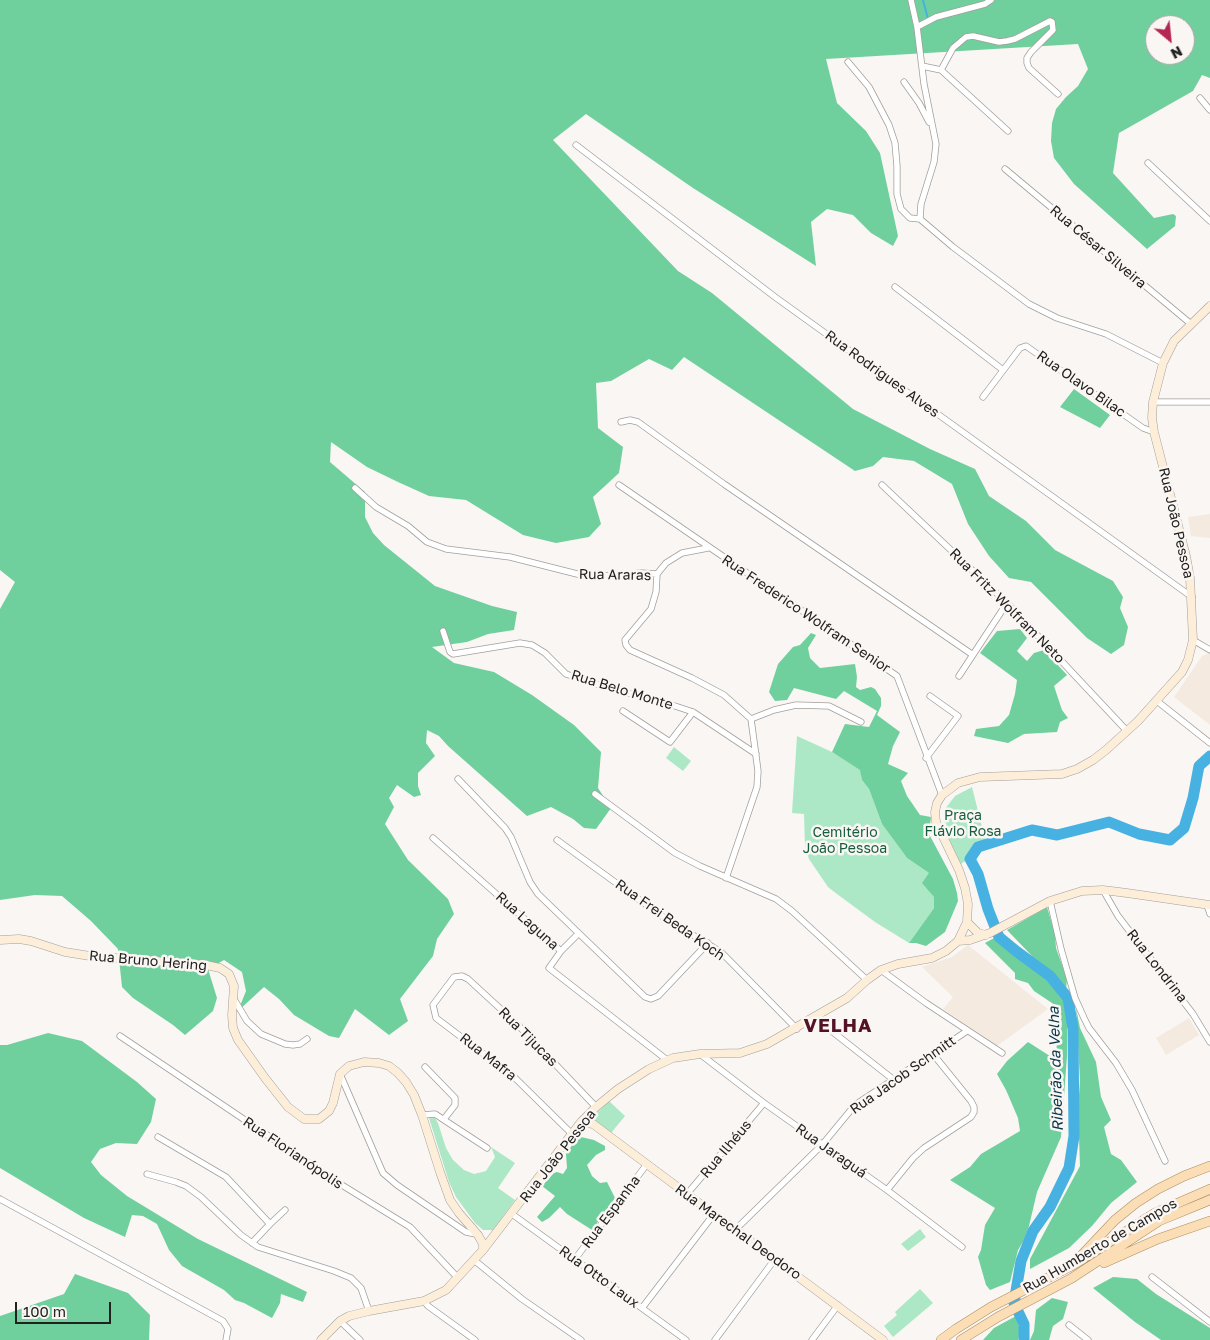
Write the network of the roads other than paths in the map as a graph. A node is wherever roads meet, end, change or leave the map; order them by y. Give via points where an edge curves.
1 (911, 0) edge
2 (991, 0) edge
3 (917, 27) junction
4 (848, 62) dead end
5 (922, 66) junction
6 (941, 70) junction
7 (904, 82) dead end
8 (1058, 94) dead end
9 (1200, 98) dead end
10 (1210, 110) edge
11 (932, 128) junction
12 (1008, 131) dead end
13 (576, 145) dead end
14 (1148, 163) dead end
15 (1006, 169) dead end
16 (920, 219) junction
17 (1210, 221) edge
18 (895, 287) dead end
19 (1210, 306) edge
20 (1191, 324) junction
21 (1163, 363) junction
22 (1003, 370) junction
23 (983, 397) dead end
24 (1153, 402) junction
25 (1210, 402) edge
26 (621, 422) dead end
27 (1154, 432) junction
28 (882, 484) dead end
29 (619, 485) dead end
30 (355, 488) dead end
31 (708, 548) junction
32 (657, 574) junction
33 (1192, 597) junction
34 (1007, 603) junction
35 (443, 631) dead end
36 (1194, 640) junction
37 (1210, 650) edge
38 (973, 655) junction
39 (959, 676) dead end
40 (930, 696) dead end
41 (1157, 701) junction
42 (623, 711) dead end
43 (693, 712) junction
44 (751, 719) junction
45 (861, 722) dead end
46 (1127, 731) junction
47 (1210, 743) edge
48 (756, 754) junction
49 (926, 758) junction
50 (458, 780) dead end
51 (595, 794) dead end
52 (942, 795) junction
53 (433, 838) dead end
54 (558, 840) dead end
55 (726, 878) junction
56 (1103, 890) junction
57 (1050, 901) junction
58 (1208, 905) edge
59 (1210, 914) edge
60 (966, 924) junction
61 (578, 934) junction
62 (983, 935) junction
63 (963, 937) junction
64 (0, 940) edge
65 (708, 943) junction
66 (562, 951) junction
67 (882, 970) junction
68 (454, 977) joint
69 (867, 980) junction
70 (234, 999) junction
71 (815, 1018) junction
72 (797, 1028) junction
73 (967, 1031) junction
74 (120, 1036) dead end
75 (307, 1039) dead end
76 (1210, 1042) edge
77 (700, 1054) junction
78 (933, 1054) junction
79 (1002, 1054) dead end
80 (667, 1060) junction
81 (425, 1067) dead end
82 (340, 1074) junction
83 (894, 1080) junction
84 (764, 1103) junction
85 (593, 1110) junction
86 (422, 1115) junction
87 (444, 1119) junction
88 (582, 1122) junction
89 (593, 1124) junction
90 (572, 1134) junction
91 (158, 1137) dead end
92 (822, 1145) junction
93 (487, 1148) dead end
94 (1165, 1161) dead end
95 (647, 1164) junction
96 (1210, 1166) edge
97 (147, 1174) dead end
98 (1210, 1188) edge
99 (888, 1190) junction
100 (687, 1194) junction
101 (0, 1199) edge
102 (1207, 1201) edge
103 (285, 1210) dead end
104 (512, 1214) junction
105 (714, 1214) junction
106 (1210, 1221) edge
107 (270, 1224) junction
108 (499, 1230) junction
109 (735, 1230) junction
110 (477, 1234) junction
111 (252, 1243) junction
112 (962, 1247) dead end
113 (483, 1250) junction
114 (575, 1259) junction
115 (775, 1259) junction
116 (474, 1260) junction
117 (1073, 1265) junction
118 (458, 1278) junction
119 (1072, 1278) junction
120 (1152, 1278) dead end
121 (424, 1301) junction
122 (838, 1306) junction
123 (642, 1308) junction
124 (369, 1311) junction
125 (340, 1321) junction
126 (1210, 1322) edge
127 (1069, 1325) dead end
128 (226, 1340) edge
129 (321, 1340) edge
130 (360, 1340) edge
131 (475, 1340) edge
132 (581, 1340) edge
133 (686, 1340) edge
134 (716, 1340) edge
135 (812, 1340) edge
136 (883, 1340) edge
137 (941, 1340) edge
138 (962, 1340) edge
139 (1088, 1340) edge

1 - 3 street
2 - 3 street via 936,17
3 - 5 street
4 - 16 street via 869,88 889,124 895,143 897,194 901,210 910,218
5 - 6 street
5 - 11 street
6 - 8 street via 953,48 966,37 1007,42 1050,21 1053,30 1031,52 1027,63
6 - 12 street
7 - 11 street
9 - 10 street
11 - 16 street via 936,144 934,162 925,187
13 - 33 street, Rua Rodrigues Alves via 775,297
14 - 17 street
15 - 20 street, Rua César Silveira
16 - 21 street via 1029,304 1057,318 1106,334
18 - 22 street
19 - 20 main road, Rua João Pessoa
20 - 21 main road, Rua João Pessoa via 1174,341
21 - 24 main road, Rua João Pessoa
22 - 23 street
22 - 27 street, Rua Olavo Bilac via 1020,348 1026,346 1143,428
24 - 25 street
24 - 27 main road, Rua João Pessoa
26 - 38 street via 638,422
27 - 33 main road, Rua João Pessoa via 1186,556
28 - 34 street, Rua Fritz Wolfram Neto
29 - 31 street
30 - 32 street, Rua Araras via 376,507 427,542 446,549 510,557 589,577
31 - 32 street, Rua Frederico Wolfram Senior via 682,553 666,563
31 - 49 street, Rua Frederico Wolfram Senior via 897,676
32 - 44 street, Rua Araras via 651,609 625,640 626,645 630,650 724,695
33 - 36 main road, Rua João Pessoa
34 - 38 street
34 - 46 street, Rua Fritz Wolfram Neto
35 - 43 street, Rua Belo Monte via 453,654 520,643 532,645 566,674
36 - 37 street
36 - 41 main road, Rua João Pessoa via 1182,672
38 - 39 street
40 - 49 street via 958,716
41 - 46 main road, Rua João Pessoa
41 - 47 street
42 - 43 street via 670,742
43 - 48 street, Rua Belo Monte
44 - 45 street via 796,705 829,706
44 - 48 street
46 - 52 main road, Rua João Pessoa via 1093,760 1077,769 1062,774 980,777 958,783
48 - 55 street via 757,787
49 - 52 street, Rua Frederico Wolfram Senior
50 - 61 street via 505,828 538,894
51 - 55 street via 674,853
52 - 60 main road, Rua João Pessoa via 937,803 936,822 965,888 968,904
53 - 66 street, Rua Laguna
54 - 65 street, Rua Frei Beda Koch via 663,917
55 - 69 street via 776,898
56 - 57 main road via 1082,891
56 - 58 main road
56 - 76 street, Rua Londrina via 1118,916 1193,1014
57 - 62 main road
57 - 94 street via 1061,949 1088,1028 1116,1063 1132,1090
58 - 59 street
60 - 62 main road
60 - 63 main road, Rua João Pessoa
61 - 65 street via 651,999
61 - 66 street
62 - 63 main road
62 - 63 main road
63 - 67 main road, Rua João Pessoa via 932,958
64 - 70 main road, Rua Bruno Hering via 31,940 64,952 90,956 220,968 232,980
65 - 72 street, Rua Frei Beda Koch
66 - 80 street, Rua Laguna via 549,968
67 - 69 main road, Rua João Pessoa
67 - 73 street
68 - 85 street, Rua Tijucas via 468,979 517,1024
68 - 90 street, Rua Mafra via 433,1005 436,1018 513,1076
69 - 71 main road, Rua João Pessoa via 847,998
70 - 75 street via 247,1021 261,1034 293,1045
70 - 82 main road, Rua Bruno Hering via 233,1028 238,1040 264,1078 298,1116 312,1120 325,1115 333,1103
71 - 72 main road, Rua João Pessoa
71 - 83 street
72 - 77 main road, Rua João Pessoa via 756,1048 728,1054
73 - 78 street, Rua Jacob Schmitt
73 - 79 street
74 - 118 street, Rua Florianópolis via 337,1182 410,1227
77 - 80 main road, Rua João Pessoa
77 - 84 street, Rua Jaraguá
78 - 83 street, Rua Jacob Schmitt
78 - 99 street via 971,1101 974,1112 924,1148
80 - 85 main road, Rua João Pessoa via 649,1068
81 - 87 street via 455,1098 455,1105
82 - 86 main road via 357,1062 389,1066 406,1082
82 - 110 street via 384,1172 466,1232
83 - 92 street, Rua Jacob Schmitt via 855,1106
84 - 92 street, Rua Jaraguá
84 - 100 street, Rua Ilhéus
85 - 88 main road, Rua João Pessoa
85 - 89 main road
86 - 87 street via 435,1114
86 - 110 main road via 450,1200
87 - 93 street
88 - 89 main road, Rua Marechal Deodoro
88 - 90 main road, Rua João Pessoa
89 - 95 main road, Rua Marechal Deodoro
90 - 104 main road, Rua João Pessoa
91 - 107 street via 226,1177
92 - 99 street, Rua Jaraguá
92 - 109 street, Rua Jacob Schmitt
95 - 100 main road, Rua Marechal Deodoro
95 - 114 street, Rua Espanha
96 - 117 main road via 1184,1176 1136,1203 1115,1220
97 - 111 street via 186,1186
98 - 117 main road, Rua Humberto de Campos via 1155,1213
99 - 112 street, Rua Jaraguá
100 - 105 main road, Rua Marechal Deodoro
101 - 128 street via 223,1321 228,1329
102 - 119 main road, Rua Humberto de Campos via 1159,1221
103 - 107 street
104 - 108 main road, Rua João Pessoa
104 - 114 street, Rua Otto Laux
105 - 109 main road, Rua Marechal Deodoro
105 - 123 street
106 - 119 main road via 1158,1239
107 - 111 street
108 - 110 main road via 487,1235
108 - 113 main road, Rua João Pessoa
109 - 115 main road, Rua Marechal Deodoro
110 - 113 main road
111 - 124 street via 351,1278 361,1288
113 - 116 main road, Rua João Pessoa
114 - 123 street, Rua Otto Laux
115 - 122 main road, Rua Marechal Deodoro
115 - 134 street
116 - 118 main road, Rua João Pessoa
116 - 132 street
117 - 137 main road, Rua Humberto de Campos via 991,1307
118 - 121 main road, Rua João Pessoa via 446,1290
119 - 138 main road, Rua Humberto de Campos
120 - 126 street
121 - 124 main road, Rua João Pessoa
121 - 131 street
122 - 135 street
122 - 136 main road, Rua Marechal Deodoro
123 - 133 street, Rua Otto Laux
124 - 125 main road, Rua João Pessoa
125 - 129 main road, Rua João Pessoa
125 - 130 street
127 - 139 street

